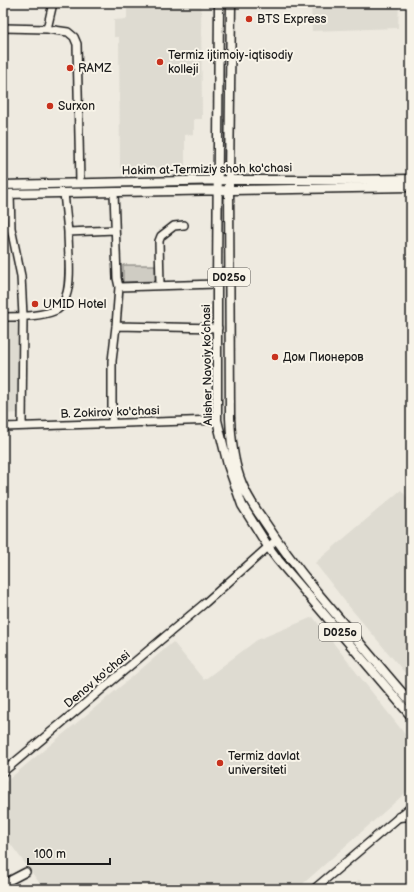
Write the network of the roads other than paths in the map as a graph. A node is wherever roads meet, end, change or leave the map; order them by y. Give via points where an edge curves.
1 (53, 3) edge
2 (219, 3) edge
3 (231, 3) edge
4 (219, 24) junction
5 (230, 24) junction
6 (3, 28) edge
7 (47, 29) junction
8 (411, 179) edge
9 (218, 180) junction
10 (228, 180) junction
11 (80, 183) junction
12 (3, 184) edge
13 (411, 187) edge
14 (229, 190) junction
15 (218, 191) junction
16 (114, 192) junction
17 (64, 193) junction
18 (7, 194) edge
19 (184, 225) dead end
20 (115, 230) junction
21 (68, 232) junction
22 (217, 284) junction
23 (160, 285) junction
24 (119, 287) junction
25 (23, 316) junction
26 (3, 317) edge
27 (116, 326) junction
28 (218, 328) junction
29 (218, 420) junction
30 (112, 424) junction
31 (22, 426) junction
32 (3, 427) edge
33 (276, 540) junction
34 (269, 548) junction
35 (411, 702) edge
36 (411, 716) edge
37 (3, 772) edge
38 (411, 807) edge
39 (411, 816) edge
40 (399, 817) junction
41 (26, 872) dead end
42 (3, 884) edge
43 (314, 889) edge

1 - 7 street
2 - 4 main road, Alisher Navoiy ko’chasi
3 - 5 main road, Alisher Navoiy ko’chasi / D025o
4 - 5 main road
4 - 9 main road, Alisher Navoiy ko’chasi
5 - 10 main road, Alisher Navoiy ko’chasi / D025o
6 - 7 street
7 - 11 street via 68,32 77,44
8 - 10 main road, Hakim at-Termiziy shoh ko'chasi
9 - 10 main road, Hakim at-Termiziy shoh ko'chasi
9 - 11 main road, Hakim at-Termiziy shoh ko'chasi
9 - 15 main road, Alisher Navoiy ko’chasi
10 - 14 main road, Alisher Navoiy ko’chasi / D025o
11 - 12 main road, Hakim at-Termiziy shoh ko'chasi
13 - 14 main road, Hakim at-Termiziy shoh ko'chasi
14 - 15 main road, Hakim at-Termiziy shoh ko'chasi
14 - 33 main road, Alisher Navoiy ko’chasi / D025o via 232,445 246,494
15 - 16 main road, Hakim at-Termiziy shoh ko'chasi
15 - 22 main road, Alisher Navoiy ko’chasi
16 - 17 main road, Hakim at-Termiziy shoh ko'chasi
16 - 20 street
17 - 18 main road, Hakim at-Termiziy shoh ko'chasi
17 - 21 street
18 - 25 street via 21,276
19 - 23 street via 174,226 161,236 159,241
20 - 21 street
20 - 24 street
21 - 25 street via 69,279 63,304 51,312
22 - 23 street
22 - 28 main road, Alisher Navoiy ko’chasi
23 - 24 street
24 - 27 street
25 - 26 street
25 - 31 street
27 - 28 street
27 - 30 street via 112,361
28 - 29 main road, Alisher Navoiy ko’chasi
29 - 30 street, B. Zokirov ko'chasi
29 - 34 main road, Alisher Navoiy ko’chasi via 228,466 242,504
30 - 31 street, B. Zokirov ko'chasi
31 - 32 street, B. Zokirov ko'chasi
33 - 34 street, Denov ko'chasi
33 - 35 main road, D025o
34 - 36 main road, D025o
34 - 37 street, Denov ko'chasi
38 - 40 street
39 - 40 main road
40 - 43 street
41 - 42 street

